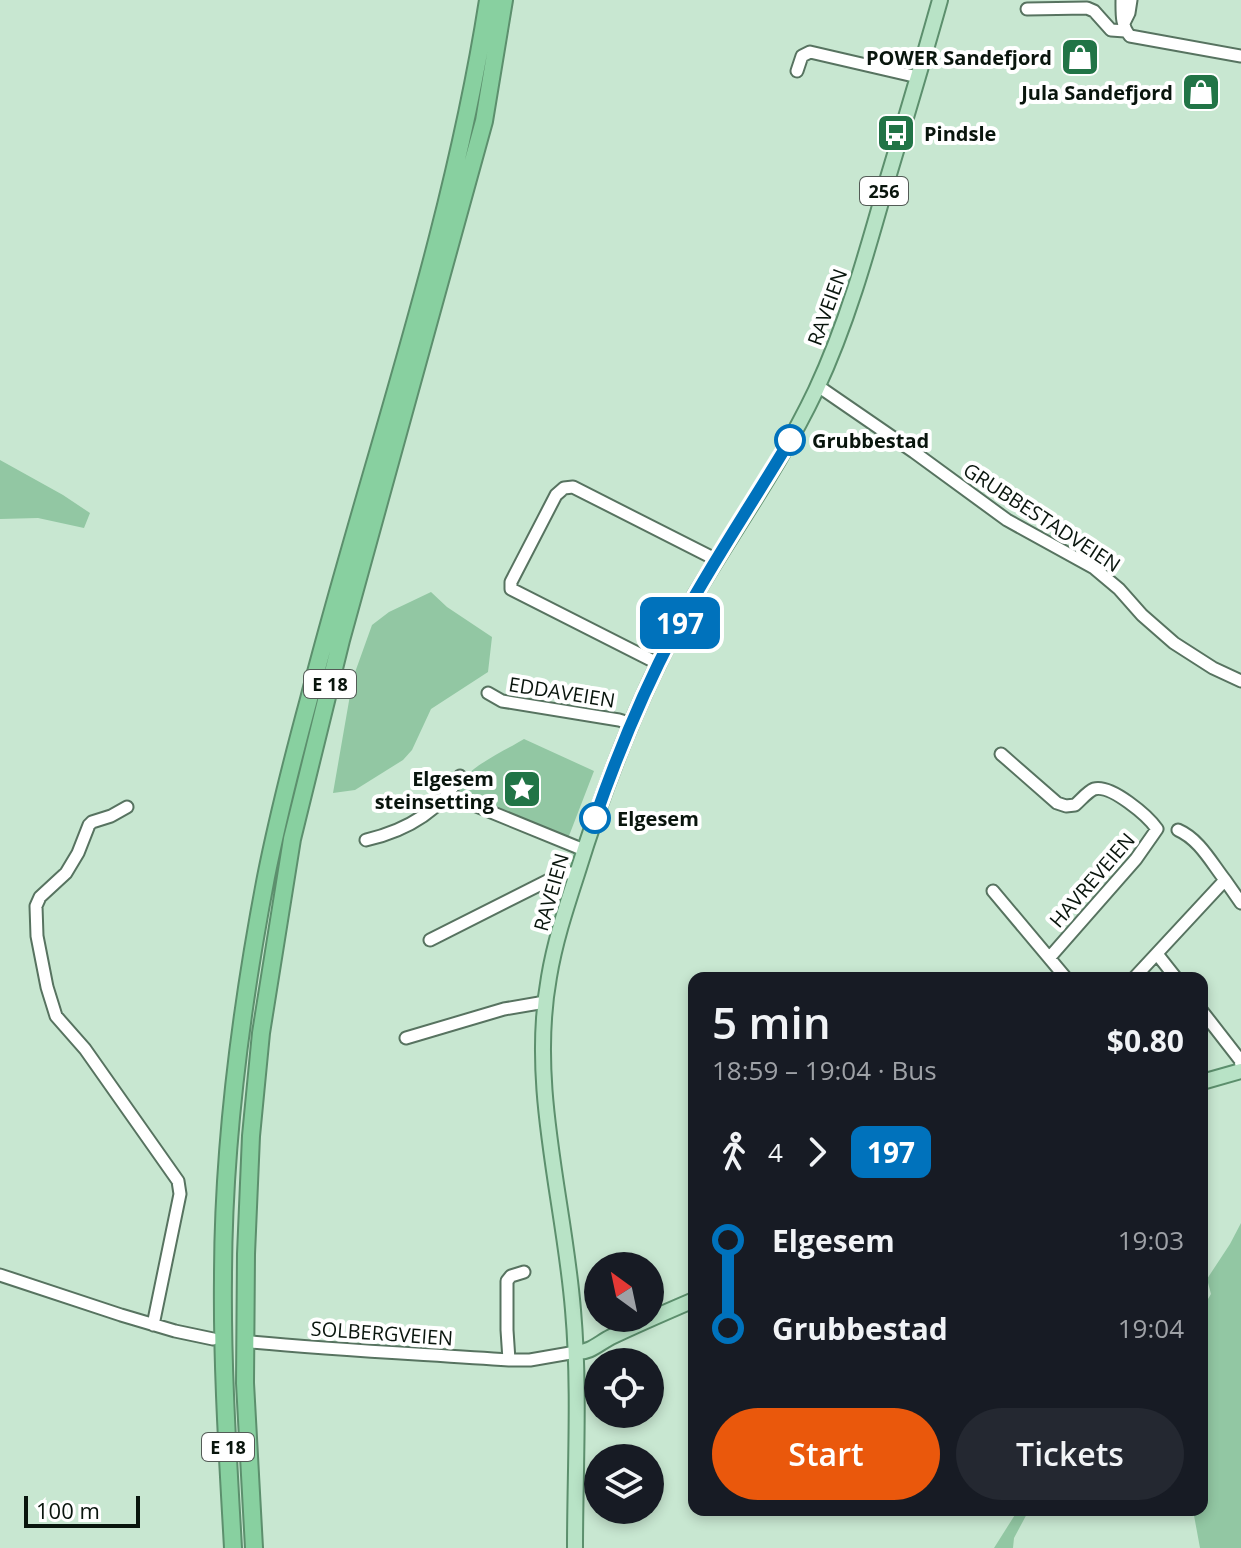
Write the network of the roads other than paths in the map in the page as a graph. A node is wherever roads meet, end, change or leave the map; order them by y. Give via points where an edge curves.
1 (488, 0) edge
2 (504, 0) edge
3 (940, 0) edge
4 (1122, 0) edge
5 (1131, 0) edge
6 (1027, 9) dead end
7 (1125, 27) junction
8 (1241, 56) edge
9 (797, 71) dead end
10 (918, 77) junction
11 (818, 386) junction
12 (717, 560) junction
13 (659, 664) junction
14 (1241, 681) edge
15 (488, 693) dead end
16 (632, 724) junction
17 (1001, 754) dead end
18 (460, 776) dead end
19 (447, 794) junction
20 (127, 807) dead end
21 (1178, 830) dead end
22 (366, 840) dead end
23 (584, 850) junction
24 (577, 873) junction
25 (1225, 880) junction
26 (993, 891) dead end
27 (1241, 903) edge
28 (430, 940) dead end
29 (1157, 954) junction
30 (1050, 957) junction
31 (1061, 972) edge
32 (1140, 972) edge
33 (1171, 972) edge
34 (545, 1002) junction
35 (1208, 1019) edge
36 (406, 1038) dead end
37 (1241, 1068) edge
38 (1208, 1080) edge
39 (524, 1272) dead end
40 (0, 1275) edge
41 (688, 1303) edge
42 (153, 1325) junction
43 (252, 1342) dead end
44 (218, 1343) junction
45 (576, 1352) junction
46 (509, 1360) junction
47 (233, 1548) edge
48 (254, 1548) edge
49 (575, 1548) edge

1 - 44 highway, E 18 via 467,119 433,258 323,642 267,874 236,1074
2 - 48 highway, E 18 via 484,121 341,640 292,839 261,1033 251,1136 245,1383
3 - 10 main road, RAVEIEN / 256
4 - 7 street
5 - 7 street
6 - 7 street via 1087,8 1111,30
7 - 8 street via 1139,39
9 - 10 street via 802,56 810,52
10 - 11 main road, RAVEIEN / 256 via 855,291
11 - 12 main road, RAVEIEN / 256
11 - 14 street, GRUBBESTADVEIEN via 1007,520 1094,568 1174,643
12 - 13 main road, RAVEIEN / 256
12 - 13 street via 573,487 556,495 511,589
13 - 16 main road, RAVEIEN / 256
15 - 16 street, EDDAVEIEN via 502,701
16 - 23 main road, RAVEIEN / 256
17 - 30 street, HAVREVEIEN via 1062,805 1075,805 1091,790 1105,789 1147,816 1157,829
18 - 19 street
19 - 22 street via 416,822
19 - 23 street
20 - 42 street via 89,825 66,873 37,902 37,927 56,1016 178,1181 180,1194
21 - 25 street via 1197,842
23 - 24 main road, RAVEIEN / 256
24 - 28 street via 557,876
24 - 34 main road, RAVEIEN / 256
25 - 27 street
25 - 29 street
26 - 30 street
29 - 32 street
29 - 33 street
30 - 31 street
34 - 36 street
34 - 45 main road, RAVEIEN / 256 via 543,1088
35 - 37 street
37 - 38 main road
39 - 46 street via 507,1281
40 - 42 street
41 - 45 main road via 581,1345
42 - 44 street
43 - 46 street, SOLBERGVEIEN
44 - 47 highway, E 18
45 - 46 street, SOLBERGVEIEN
45 - 49 main road, RAVEIEN / 256

